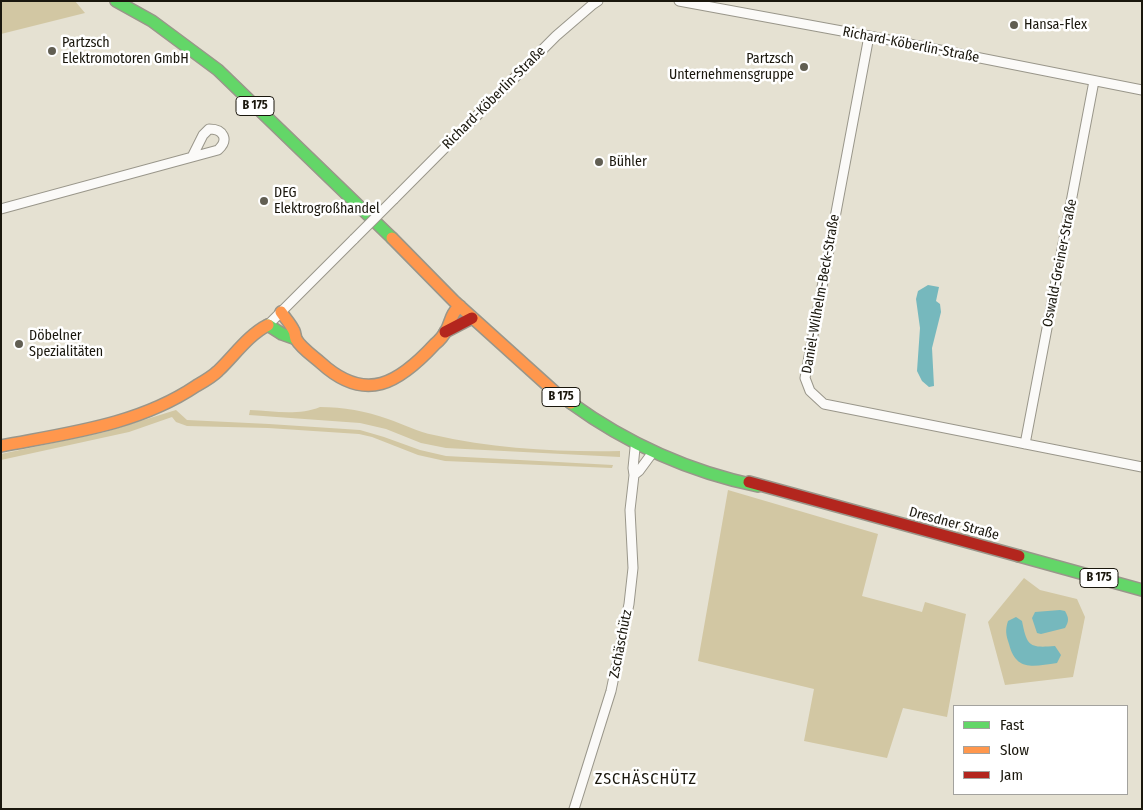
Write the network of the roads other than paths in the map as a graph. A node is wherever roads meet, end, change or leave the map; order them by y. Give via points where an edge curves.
1 (116, 1) edge
2 (598, 1) edge
3 (679, 1) edge
4 (706, 3) edge
5 (869, 36) junction
6 (1094, 81) junction
7 (1142, 90) edge
8 (192, 156) dead end
9 (1, 209) edge
10 (460, 306) junction
11 (281, 312) junction
12 (472, 318) junction
13 (268, 325) junction
14 (445, 332) junction
15 (296, 338) junction
16 (637, 444) junction
17 (1025, 444) junction
18 (1, 446) edge
19 (653, 452) junction
20 (1142, 467) edge
21 (634, 475) junction
22 (1142, 590) edge
23 (574, 809) edge

1 - 10 main road, B 175 via 152,22 218,70 452,291
2 - 11 street, Richard-Köberlin-Straße, bridge via 556,36
3 - 4 street, Richard-Köberlin-Straße
4 - 5 street, Richard-Köberlin-Straße
5 - 6 street, Richard-Köberlin-Straße
5 - 17 street, Daniel-Wilhelm-Beck-Straße via 805,378 810,391 824,404
6 - 7 street, Richard-Köberlin-Straße
6 - 17 street, Oswald-Greiner-Straße
8 - 9 street
10 - 12 main road, B 175
10 - 14 main road via 449,320
11 - 13 street, Richard-Köberlin-Straße
11 - 15 main road
12 - 14 main road
12 - 16 main road, B 175 via 571,405
13 - 15 main road
13 - 18 main road via 258,330 216,373 165,404 127,420 92,429
14 - 15 main road via 411,368 398,378 376,386 342,380
16 - 19 main road, Dresdner Straße / B 175
16 - 21 street, Zschäschütz
17 - 20 street, Daniel-Wilhelm-Beck-Straße
19 - 21 street
19 - 22 main road, Dresdner Straße / B 175 via 733,481
21 - 23 street, Zschäschütz via 630,510 633,568 629,604 611,691

